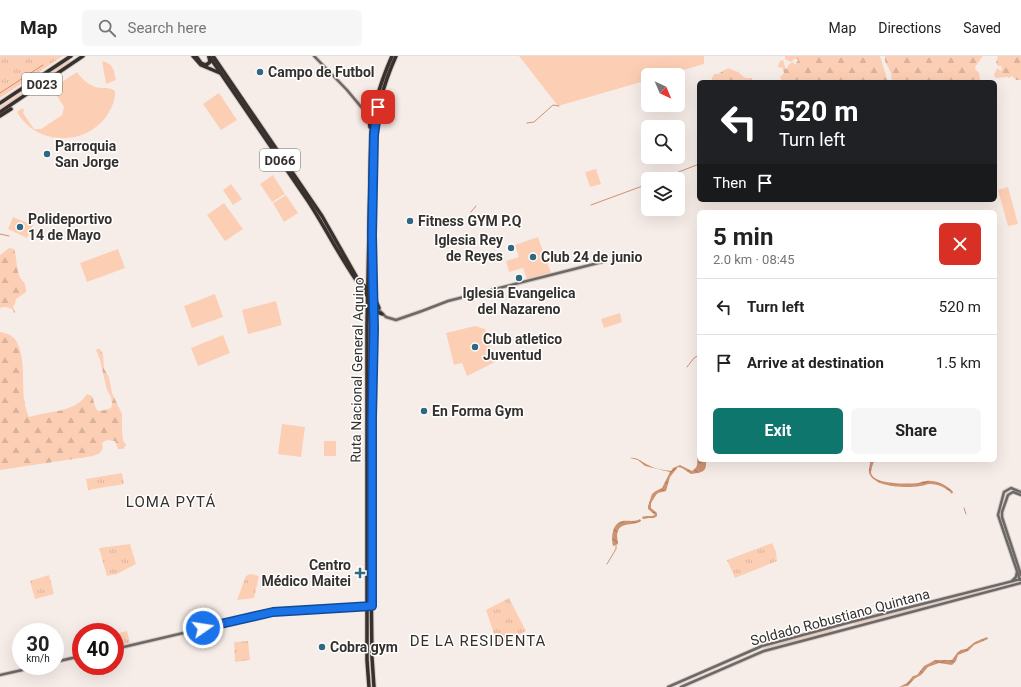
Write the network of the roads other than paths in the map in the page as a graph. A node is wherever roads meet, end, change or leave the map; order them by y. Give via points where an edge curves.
1 (71, 56) edge
2 (83, 56) edge
3 (195, 56) edge
4 (209, 56) edge
5 (213, 56) edge
6 (314, 56) edge
7 (392, 56) edge
8 (396, 56) edge
9 (222, 75) junction
10 (0, 103) edge
11 (375, 107) junction
12 (11, 109) dead end
13 (364, 111) junction
14 (0, 112) edge
15 (0, 116) edge
16 (374, 118) junction
17 (371, 136) junction
18 (606, 261) dead end
19 (369, 279) junction
20 (360, 283) junction
21 (371, 297) junction
22 (379, 308) junction
23 (368, 311) junction
24 (382, 314) junction
25 (371, 317) tunnel mouth
26 (374, 328) junction
27 (372, 376) junction
28 (1021, 492) edge
29 (1021, 495) edge
30 (1005, 530) junction
31 (1008, 539) junction
32 (1017, 571) junction
33 (1021, 575) edge
34 (1011, 581) junction
35 (1021, 581) edge
36 (369, 606) junction
37 (124, 647) edge
38 (12, 672) edge
39 (0, 675) edge
40 (369, 687) edge
41 (374, 687) edge
42 (668, 687) edge
43 (681, 687) edge

1 - 10 highway, D023
2 - 14 highway, D023
3 - 4 highway via 206,65 210,62
3 - 9 highway via 201,66
4 - 9 highway, D066
5 - 20 highway, D066 via 322,216
6 - 13 street
7 - 11 highway, Ruta Nacional General Aquino
8 - 16 highway, Ruta Nacional General Aquino
9 - 20 highway, D066
11 - 13 street via 371,111
11 - 16 highway, Ruta Nacional General Aquino
12 - 15 highway
13 - 16 highway
13 - 17 highway
16 - 17 highway, Ruta Nacional General Aquino
16 - 21 highway, Ruta Nacional General Aquino via 376,125 373,151
17 - 19 highway, Ruta Nacional General Aquino
18 - 24 street via 448,301 394,320
19 - 20 highway via 367,284
19 - 21 highway, Ruta Nacional General Aquino
20 - 21 highway, D066
20 - 21 highway, D066
20 - 23 highway
21 - 22 highway
21 - 22 street
21 - 23 highway, Ruta Nacional General Aquino
21 - 24 street
21 - 26 highway, Ruta Nacional General Aquino
22 - 24 street
23 - 36 highway, Ruta Nacional General Aquino
24 - 26 highway via 376,313
25 - 27 highway
26 - 27 highway, Ruta Nacional General Aquino
27 - 36 highway, Ruta Nacional General Aquino
28 - 30 street via 1011,488 1004,492 998,512
29 - 30 street via 1013,492 1008,495 1002,512
30 - 31 street
31 - 32 street
31 - 33 street
32 - 34 street via 1016,577
32 - 35 street
34 - 35 street, Soldado Robustiano Quintana
34 - 42 street, Soldado Robustiano Quintana via 762,646
35 - 43 street via 764,651
36 - 37 street via 273,612
36 - 40 highway, Ruta Nacional General Aquino
36 - 41 highway, Ruta Nacional General Aquino
38 - 39 street

